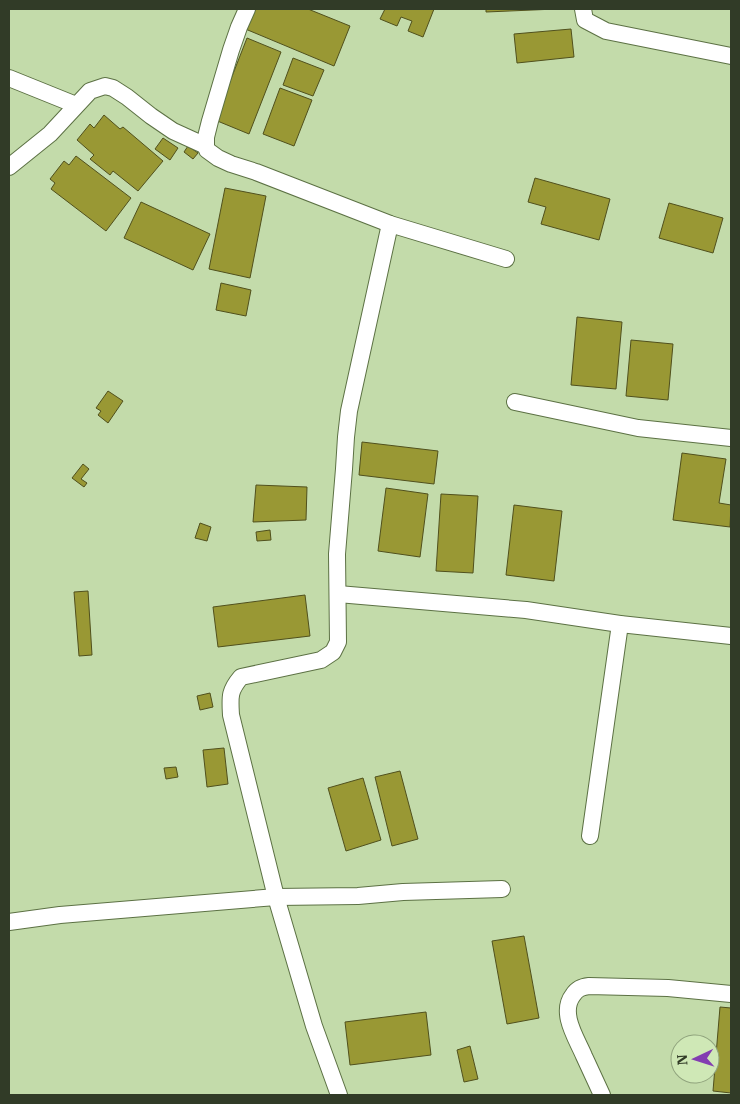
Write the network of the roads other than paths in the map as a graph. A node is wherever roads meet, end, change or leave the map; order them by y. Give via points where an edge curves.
1 (247, 9) edge
2 (583, 9) edge
3 (731, 56) edge
4 (9, 78) edge
5 (76, 105) junction
6 (206, 146) junction
7 (9, 167) edge
8 (390, 224) junction
9 (506, 259) dead end
10 (515, 402) dead end
11 (731, 438) edge
12 (338, 594) junction
13 (620, 624) junction
14 (731, 636) edge
15 (590, 836) dead end
16 (502, 889) dead end
17 (276, 896) junction
18 (9, 922) edge
19 (731, 994) edge
20 (337, 1095) edge
21 (602, 1095) edge

1 - 6 street via 231,50
2 - 3 street via 585,20 606,31
4 - 5 street
5 - 6 street via 90,91 105,86 113,88 173,131
5 - 7 street via 50,134
6 - 8 street via 218,158 231,164
8 - 9 street
8 - 12 street via 349,411 337,554
10 - 11 street via 638,428
12 - 13 street via 526,610
12 - 17 street via 338,642 333,652 321,660 241,677 233,686 230,698 231,715
13 - 14 street
13 - 15 street
16 - 17 street via 358,896
17 - 18 street
17 - 20 street
19 - 21 street via 668,988 589,986 577,990 567,1006 570,1025

